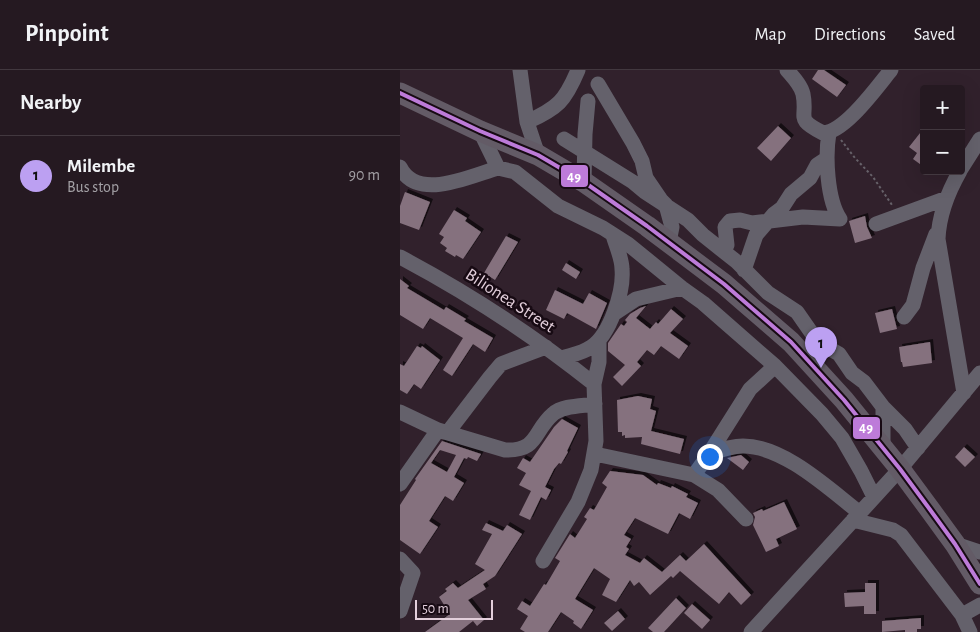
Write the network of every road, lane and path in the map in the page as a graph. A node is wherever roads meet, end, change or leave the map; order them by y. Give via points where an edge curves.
1 (520, 70) edge
2 (578, 70) edge
3 (787, 70) edge
4 (891, 70) edge
5 (598, 84) dead end
6 (400, 93) edge
7 (588, 101) dead end
8 (527, 122) junction
9 (480, 131) junction
10 (829, 133) junction
11 (564, 139) dead end
12 (980, 139) edge
13 (584, 151) junction
14 (538, 155) junction
15 (826, 159) junction
16 (965, 163) edge
17 (400, 167) edge
18 (498, 168) junction
19 (958, 175) edge
20 (584, 182) junction
21 (947, 198) junction
22 (666, 206) junction
23 (899, 215) junction
24 (769, 220) junction
25 (876, 224) dead end
26 (939, 226) junction
27 (613, 235) junction
28 (669, 242) junction
29 (724, 251) junction
30 (400, 257) edge
31 (744, 270) junction
32 (682, 288) junction
33 (768, 293) junction
34 (615, 313) junction
35 (904, 317) dead end
36 (779, 332) junction
37 (599, 341) junction
38 (546, 347) junction
39 (562, 358) junction
40 (775, 366) junction
41 (980, 373) edge
42 (594, 384) junction
43 (964, 393) junction
44 (595, 404) junction
45 (883, 407) junction
46 (400, 412) edge
47 (443, 431) junction
48 (883, 448) junction
49 (918, 448) junction
50 (595, 454) junction
51 (709, 454) junction
52 (900, 469) junction
53 (694, 475) junction
54 (400, 484) edge
55 (874, 497) junction
56 (856, 516) junction
57 (746, 519) dead end
58 (955, 544) junction
59 (980, 552) edge
60 (400, 559) edge
61 (543, 561) dead end
62 (980, 584) edge
63 (980, 605) edge
64 (400, 611) edge
65 (962, 614) junction
66 (751, 632) edge
67 (970, 632) edge

1 - 8 street
2 - 8 street via 563,99 549,112
3 - 10 street via 803,92 807,125
4 - 10 street via 868,100
5 - 22 street via 642,161 646,178
6 - 9 highway
7 - 13 street
8 - 14 street
9 - 14 highway
9 - 18 street
10 - 15 street
10 - 23 path via 846,144
11 - 13 street
12 - 16 street
13 - 20 street
13 - 22 street
14 - 20 highway
15 - 24 street via 817,164 810,178
15 - 24 street via 834,210 840,219 803,217
17 - 18 street via 417,184 433,185
18 - 27 street via 515,172 558,206
19 - 21 street
20 - 28 highway
21 - 23 street
21 - 26 street
22 - 28 street via 672,226
22 - 29 street
23 - 25 street
24 - 29 street via 752,223 730,220 725,227 727,245
24 - 31 street via 756,236
26 - 35 street via 913,305
26 - 43 street via 940,256
27 - 32 street
27 - 34 street via 622,268
28 - 36 highway
29 - 31 street
30 - 38 street, Bilionea Street via 435,275
31 - 33 street
32 - 34 street via 636,299
32 - 40 street
33 - 36 street
33 - 45 street via 797,312 825,346 839,354
34 - 37 street
36 - 48 highway via 844,400
37 - 39 street
37 - 42 street
38 - 39 street, Bilionea Street
38 - 47 street via 501,364
39 - 42 street, Bilionea Street
40 - 51 street via 750,389
40 - 55 street via 842,438
41 - 43 street
42 - 44 street
43 - 49 street
44 - 47 street via 552,414 534,440 517,450 505,450
44 - 50 street
45 - 48 street
45 - 49 street
46 - 47 street
47 - 54 street
48 - 52 highway
49 - 52 street
50 - 53 street
50 - 61 street via 578,502
51 - 53 street
51 - 56 street via 742,446 761,448 824,484
52 - 55 street
52 - 58 highway
53 - 57 street via 718,490
55 - 56 street
56 - 65 street via 901,535
56 - 66 street
58 - 59 street
58 - 62 highway
60 - 64 street via 413,573
63 - 65 street
65 - 67 street

